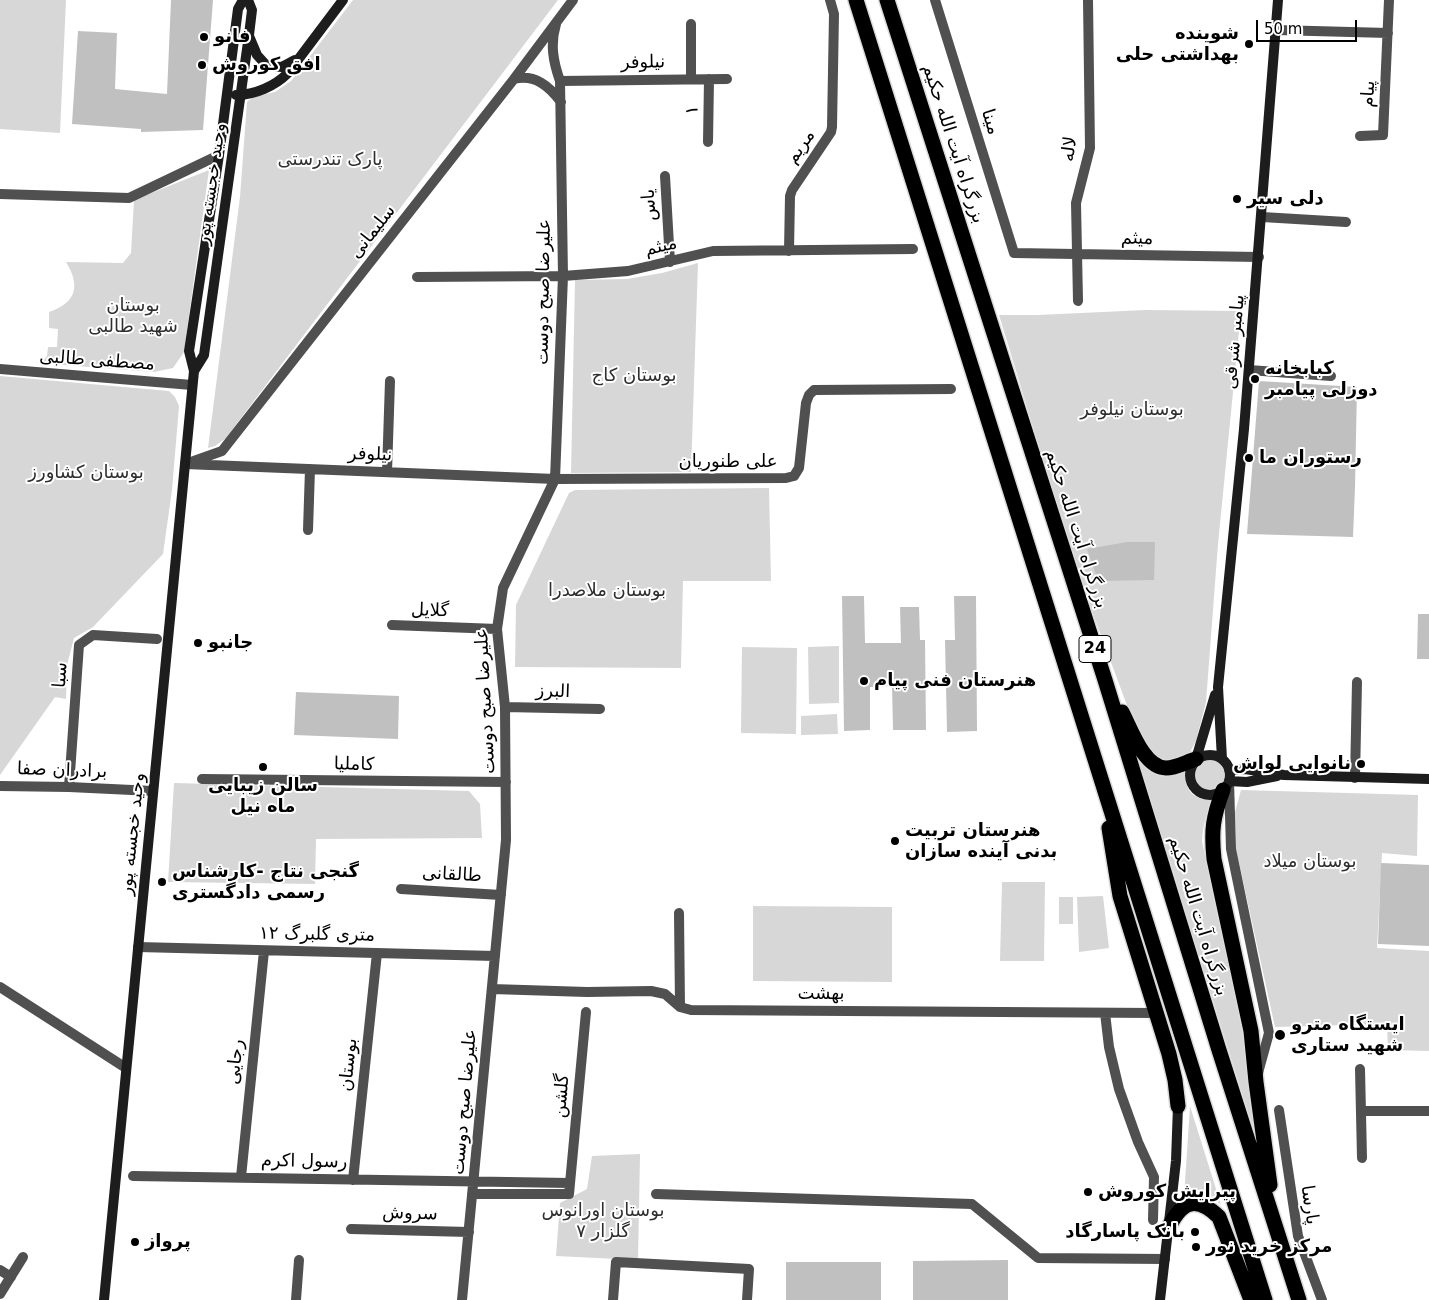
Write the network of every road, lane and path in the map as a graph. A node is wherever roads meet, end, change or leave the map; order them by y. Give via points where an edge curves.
1 (243, 0) edge
2 (248, 0) edge
3 (343, 0) edge
4 (573, 0) edge
5 (830, 0) edge
6 (856, 0) edge
7 (887, 0) edge
8 (935, 0) edge
9 (1088, 0) edge
10 (1278, 0) edge
11 (1389, 0) edge
12 (556, 24) junction
13 (691, 24) dead end
14 (1276, 30) junction
15 (1388, 32) junction
16 (249, 35) junction
17 (302, 55) junction
18 (514, 79) junction
19 (691, 79) junction
20 (709, 79) junction
21 (727, 79) dead end
22 (560, 81) junction
23 (227, 95) junction
24 (241, 95) junction
25 (561, 102) junction
26 (1360, 136) dead end
27 (708, 142) dead end
28 (219, 155) junction
29 (664, 176) dead end
30 (0, 194) edge
31 (1262, 217) junction
32 (1346, 222) dead end
33 (913, 249) dead end
34 (789, 251) junction
35 (1014, 253) joint
36 (1077, 254) junction
37 (1259, 257) junction
38 (670, 262) junction
39 (563, 276) junction
40 (417, 277) dead end
41 (1078, 301) dead end
42 (0, 369) edge
43 (1249, 370) junction
44 (194, 371) junction
45 (1331, 376) dead end
46 (390, 381) dead end
47 (192, 385) junction
48 (951, 389) dead end
49 (185, 464) junction
50 (310, 469) junction
51 (387, 472) junction
52 (554, 479) junction
53 (308, 530) dead end
54 (392, 626) dead end
55 (497, 629) junction
56 (156, 639) dead end
57 (1105, 680) junction
58 (1357, 682) dead end
59 (1218, 686) junction
60 (505, 707) junction
61 (600, 709) dead end
62 (1222, 759) junction
63 (1196, 760) junction
64 (1229, 770) junction
65 (1100, 775) junction
66 (1284, 775) junction
67 (1355, 778) junction
68 (1429, 779) edge
69 (202, 780) dead end
70 (506, 782) junction
71 (0, 786) edge
72 (1226, 786) junction
73 (69, 787) junction
74 (153, 791) junction
75 (401, 889) dead end
76 (501, 894) junction
77 (679, 914) dead end
78 (138, 947) junction
79 (264, 951) junction
80 (377, 953) junction
81 (495, 956) junction
82 (492, 989) junction
83 (1, 990) edge
84 (680, 1007) junction
85 (586, 1012) dead end
86 (1105, 1012) junction
87 (1156, 1013) junction
88 (126, 1068) junction
89 (1360, 1069) dead end
90 (1178, 1106) joint
91 (1279, 1110) dead end
92 (1361, 1110) junction
93 (1429, 1111) edge
94 (1362, 1158) dead end
95 (133, 1176) dead end
96 (241, 1177) junction
97 (354, 1180) junction
98 (474, 1183) junction
99 (570, 1183) junction
100 (472, 1194) junction
101 (656, 1194) dead end
102 (1153, 1220) dead end
103 (351, 1229) dead end
104 (1168, 1229) junction
105 (1277, 1229) junction
106 (469, 1232) junction
107 (23, 1257) dead end
108 (1165, 1259) junction
109 (300, 1260) dead end
110 (0, 1270) edge
111 (11, 1277) junction
112 (0, 1294) edge
113 (104, 1300) edge
114 (296, 1300) edge
115 (462, 1300) edge
116 (613, 1300) edge
117 (747, 1300) edge
118 (1160, 1300) edge
119 (1251, 1300) edge
120 (1265, 1300) edge
121 (1299, 1300) edge
122 (1322, 1300) edge

1 - 23 main road, وحید خجسته پور via 238,9
2 - 16 main road, وحید خجسته پور via 252,10
3 - 17 main road
4 - 12 street, سلیمانی
5 - 34 street, مریم via 834,14 832,127 792,190
6 - 65 highway, 24
7 - 57 highway, بزرگراه آیت الله حکیم / 24
8 - 35 street, مینا
9 - 36 street, لاله via 1090,148 1076,203
10 - 14 main road, پیامبر شرقی
11 - 15 street, پیام
12 - 18 street, سلیمانی
12 - 22 street, علیرضا صبح دوست via 552,36 553,53
13 - 19 street
14 - 15 street
14 - 31 main road, پیامبر شرقی
15 - 26 street, پیام via 1383,135
16 - 17 main road via 257,56 268,66 282,67
16 - 24 main road, وحید خجسته پور
17 - 24 main road via 280,81
18 - 25 street via 529,77 544,85
18 - 49 street, سلیمانی via 222,451
19 - 20 street, نیلوفر
19 - 22 street, نیلوفر
20 - 21 street, نیلوفر
20 - 27 street, ۱
22 - 25 street, علیرضا صبح دوست
23 - 24 main road
23 - 28 main road, وحید خجسته پور
24 - 44 main road, وحید خجسته پور via 204,355
25 - 39 street, علیرضا صبح دوست
28 - 30 street via 129,198
28 - 44 main road, وحید خجسته پور via 189,351
29 - 38 street, یاس
31 - 32 street
31 - 37 main road, پیامبر شرقی
33 - 34 street, میثم
34 - 38 street, میثم via 713,251
35 - 36 street, میثم
36 - 37 street, میثم
36 - 41 street, لاله
37 - 43 main road, پیامبر شرقی
38 - 39 street, میثم via 628,271
39 - 40 street, میثم
39 - 52 street, علیرضا صبح دوست
42 - 47 street, مصطفی طالبی
43 - 45 street
43 - 59 main road, پیامبر شرقی
44 - 47 main road, وحید خجسته پور
46 - 51 street
47 - 49 main road, وحید خجسته پور
48 - 52 street, علی طنوریان via 814,390 806,403 799,468 794,476 786,478
49 - 50 street, نیلوفر
49 - 74 main road, وحید خجسته پور
50 - 51 street, نیلوفر
50 - 53 street
51 - 52 street, نیلوفر
52 - 55 street, علیرضا صبح دوست via 503,588
54 - 55 street, گلایل
55 - 60 street, علیرضا صبح دوست
56 - 73 street, سبا via 93,635 80,645
57 - 63 highway via 1146,757 1153,764 1166,768
57 - 105 highway, بزرگراه آیت الله حکیم / 24
58 - 67 street
59 - 62 main road, پیامبر شرقی
59 - 63 main road, پیامبر شرقی
60 - 61 street, البرز
60 - 70 street, علیرضا صبح دوست
62 - 63 main road via 1209,754
62 - 64 main road
63 - 72 main road via 1189,775 1192,786 1201,794 1213,795
64 - 66 main road
64 - 72 main road
65 - 87 highway via 1120,896
65 - 120 highway, 24
66 - 67 main road
66 - 72 main road
67 - 68 main road
69 - 70 street, کاملیا
70 - 76 street, علیرضا صبح دوست via 506,840
71 - 73 street, برادران صفا
72 - 105 highway via 1214,817 1214,859 1251,1031
73 - 74 street, برادران صفا
74 - 78 main road, وحید خجسته پور
75 - 76 street, طالقانی
76 - 81 street, علیرضا صبح دوست
77 - 84 street
78 - 79 street, ۱۲ متری گلبرگ
78 - 88 main road, وحید خجسته پور
79 - 80 street, ۱۲ متری گلبرگ
79 - 96 street, رجایی
80 - 81 street, ۱۲ متری گلبرگ
80 - 97 street, بوستان
81 - 82 street, علیرضا صبح دوست
82 - 84 street, بهشت via 651,991 665,994
82 - 98 street, علیرضا صبح دوست
83 - 88 street
84 - 86 street, بهشت via 691,1010
85 - 99 street, گلشن
86 - 87 street, بهشت
86 - 102 street via 1119,1089 1154,1177
87 - 90 highway via 1173,1071
88 - 113 main road, وحید خجسته پور
89 - 92 street
90 - 104 main road
91 - 122 street, پارسا via 1298,1236
92 - 93 street
92 - 94 street
95 - 96 street, رسول اکرم
96 - 97 street, رسول اکرم
97 - 98 street, رسول اکرم
98 - 99 street, رسول اکرم
98 - 100 street, علیرضا صبح دوست
99 - 100 street via 569,1194
100 - 106 street, علیرضا صبح دوست
101 - 108 street via 972,1204 1038,1258
103 - 106 street, سروش
104 - 108 main road
104 - 119 highway via 1183,1206 1201,1204 1211,1209 1220,1217
105 - 121 highway, بزرگراه آیت الله حکیم / 24
106 - 115 street, علیرضا صبح دوست
107 - 111 street
108 - 118 main road
109 - 114 street
110 - 111 street
111 - 112 street
116 - 117 street via 616,1262 749,1269

